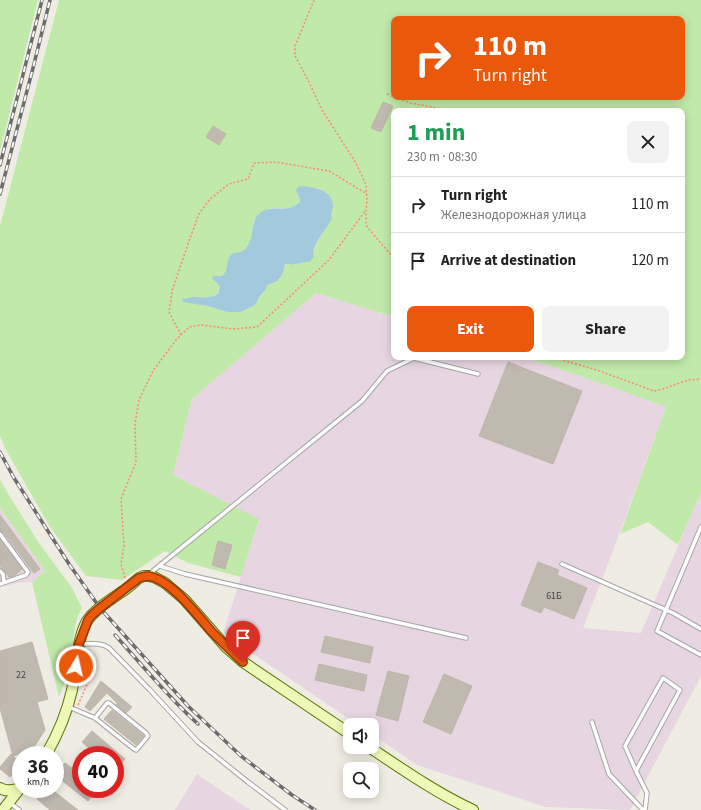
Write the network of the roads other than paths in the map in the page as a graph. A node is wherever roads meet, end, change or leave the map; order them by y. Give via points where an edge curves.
1 (410, 360) edge
2 (422, 360) edge
3 (478, 374) dead end
4 (701, 527) edge
5 (0, 534) edge
6 (562, 564) dead end
7 (160, 566) junction
8 (0, 570) edge
9 (149, 576) junction
10 (2, 583) edge
11 (666, 610) junction
12 (701, 629) edge
13 (466, 638) dead end
14 (79, 644) junction
15 (701, 655) edge
16 (68, 707) junction
17 (95, 718) junction
18 (592, 722) dead end
19 (343, 729) edge
20 (51, 746) edge
21 (379, 753) edge
22 (636, 772) junction
23 (0, 788) edge
24 (12, 790) edge
25 (12, 798) edge
26 (6, 806) edge
27 (19, 810) edge
28 (285, 810) edge
29 (473, 810) edge
30 (644, 810) edge

1 - 7 lane via 387,371 362,401
2 - 3 lane
4 - 11 lane
5 - 10 lane via 28,572
6 - 11 lane
7 - 9 lane
7 - 13 lane
8 - 10 lane
9 - 14 street via 139,578 92,615
9 - 19 street via 165,583 184,599 226,647 243,662
11 - 12 lane
11 - 15 lane via 657,631
14 - 16 street
14 - 28 lane via 99,643 107,646 198,742
16 - 17 lane
16 - 20 street
17 - 17 lane via 134,749 148,736 109,702
18 - 30 lane via 608,774
21 - 29 street
22 - 22 lane via 624,746 663,678 680,690
22 - 30 lane via 647,793
23 - 24 street
25 - 26 street
26 - 27 lane

